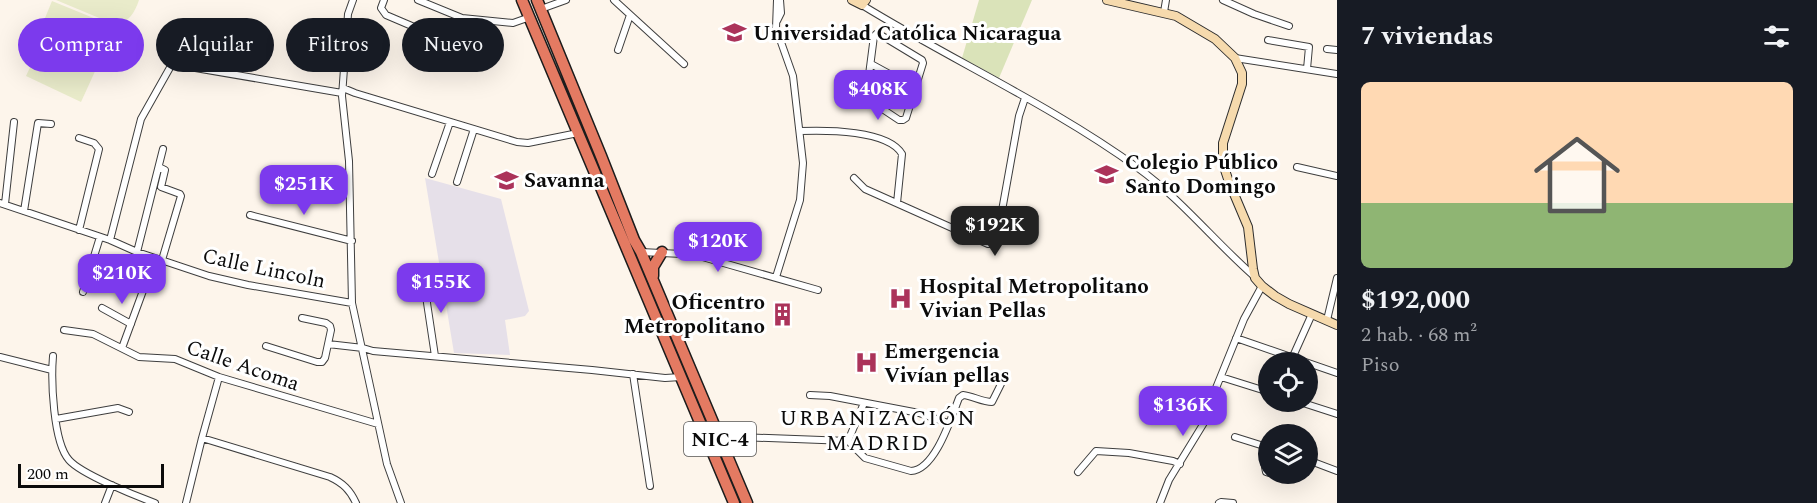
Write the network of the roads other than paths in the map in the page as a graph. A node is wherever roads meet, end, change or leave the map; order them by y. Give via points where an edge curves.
1 (353, 0) edge
2 (384, 0) edge
3 (418, 0) edge
4 (522, 0) edge
5 (566, 0) edge
6 (614, 0) edge
7 (778, 0) edge
8 (852, 0) edge
9 (1107, 0) edge
10 (1166, 0) edge
11 (1223, 0) edge
12 (864, 3) edge
13 (539, 4) edge
14 (1164, 12) junction
15 (630, 15) junction
16 (530, 17) junction
17 (462, 18) edge
18 (402, 22) edge
19 (504, 22) edge
20 (1288, 26) dead end
21 (902, 29) junction
22 (1268, 40) dead end
23 (896, 43) junction
24 (1327, 48) dead end
25 (618, 50) dead end
26 (1337, 50) edge
27 (1235, 58) junction
28 (684, 64) dead end
29 (870, 64) junction
30 (1307, 69) junction
31 (1337, 74) edge
32 (915, 88) junction
33 (342, 90) junction
34 (1025, 98) junction
35 (14, 122) dead end
36 (450, 122) junction
37 (51, 124) dead end
38 (474, 129) junction
39 (800, 131) junction
40 (593, 137) junction
41 (79, 138) dead end
42 (580, 138) junction
43 (163, 149) dead end
44 (602, 156) junction
45 (589, 159) junction
46 (159, 167) junction
47 (1297, 167) dead end
48 (432, 174) dead end
49 (1337, 176) edge
50 (854, 178) dead end
51 (457, 182) dead end
52 (897, 202) junction
53 (2, 204) edge
54 (24, 211) junction
55 (250, 215) dead end
56 (616, 224) junction
57 (79, 230) junction
58 (100, 237) junction
59 (110, 240) junction
60 (352, 241) junction
61 (137, 252) junction
62 (641, 252) junction
63 (662, 252) junction
64 (158, 259) junction
65 (776, 278) junction
66 (1255, 278) junction
67 (1337, 278) edge
68 (424, 283) dead end
69 (654, 283) junction
70 (1262, 286) junction
71 (818, 290) dead end
72 (83, 292) dead end
73 (646, 295) junction
74 (352, 303) junction
75 (102, 308) dead end
76 (1312, 314) junction
77 (302, 318) dead end
78 (1327, 320) junction
79 (131, 324) junction
80 (1337, 325) edge
81 (64, 330) dead end
82 (1236, 338) junction
83 (328, 344) junction
84 (266, 346) dead end
85 (122, 348) junction
86 (363, 348) junction
87 (1271, 352) edge
88 (1295, 352) edge
89 (53, 356) dead end
90 (435, 356) junction
91 (0, 357) edge
92 (1318, 368) edge
93 (52, 370) junction
94 (1337, 373) edge
95 (633, 374) junction
96 (219, 377) junction
97 (681, 377) junction
98 (1221, 377) junction
99 (1001, 384) dead end
100 (1258, 389) edge
101 (810, 395) dead end
102 (864, 403) junction
103 (1318, 408) edge
104 (129, 412) dead end
105 (1337, 414) edge
106 (56, 419) junction
107 (948, 423) junction
108 (378, 424) junction
109 (1235, 437) dead end
110 (202, 438) junction
111 (721, 440) junction
112 (848, 441) junction
113 (1258, 443) edge
114 (1180, 464) junction
115 (1318, 464) edge
116 (1337, 471) edge
117 (1078, 472) dead end
118 (112, 485) junction
119 (650, 486) dead end
120 (105, 503) edge
121 (155, 503) edge
122 (186, 503) edge
123 (356, 503) edge
124 (401, 503) edge
125 (734, 503) edge
126 (747, 503) edge
127 (1160, 503) edge
128 (1219, 503) edge
129 (1233, 503) edge

1 - 33 street via 348,14
2 - 18 street via 381,8 386,15
3 - 17 street
4 - 16 highway, NIC-4
5 - 13 street
6 - 15 street
7 - 39 street via 779,39 793,76
8 - 12 street
9 - 14 street
10 - 14 street
11 - 20 street
12 - 21 street
13 - 40 highway, NIC-4
14 - 27 street via 1215,39
15 - 25 street
15 - 28 street
16 - 19 street
16 - 42 highway, NIC-4
21 - 23 street
21 - 34 street
22 - 30 street via 1308,46
23 - 29 street via 875,35
23 - 32 street via 922,60
24 - 26 street
27 - 30 street
27 - 66 street via 1242,84 1223,142 1223,164 1248,227
29 - 32 street
29 - 32 street via 867,100 899,120 906,118
30 - 31 street
33 - 36 street
33 - 59 street via 172,64 141,119
33 - 60 street
34 - 52 street via 1018,116 996,244 988,244
34 - 66 street via 1140,169
35 - 53 street
36 - 38 street
36 - 48 street
37 - 54 street via 38,123
38 - 42 street via 528,143
38 - 51 street
39 - 52 street via 859,133 890,142 902,154
39 - 65 street via 800,200
40 - 42 highway via 590,145
40 - 44 highway, NIC-4
41 - 57 street via 99,149
42 - 45 highway, NIC-4
43 - 46 street
44 - 45 highway via 592,151
44 - 62 highway, NIC-4
45 - 56 highway, NIC-4
46 - 61 street
46 - 64 street via 165,170 161,187 181,196
47 - 49 street
50 - 52 street via 864,189
53 - 54 street, Calle Lincoln
54 - 57 street, Calle Lincoln
55 - 60 street
56 - 62 highway via 633,249
56 - 73 highway, NIC-4
57 - 58 street, Calle Lincoln
58 - 59 street, Calle Lincoln
58 - 72 street
59 - 61 street, Calle Lincoln
60 - 74 street
61 - 64 street, Calle Lincoln
62 - 63 street
62 - 69 highway, NIC-4
62 - 73 highway via 638,260
63 - 65 street via 699,256
63 - 69 highway via 653,267
64 - 74 street, Calle Lincoln via 248,285
64 - 79 street
65 - 71 street
66 - 70 street
67 - 78 street
68 - 90 street
69 - 111 highway, NIC-4
70 - 76 street
70 - 82 street
73 - 97 highway, NIC-4
74 - 86 street
75 - 79 street
76 - 78 street
76 - 88 street
77 - 83 street via 330,326
78 - 80 street
79 - 85 street
81 - 85 street, Calle Acoma via 93,334
82 - 87 street
82 - 98 street
83 - 84 street via 322,362
83 - 86 street
85 - 96 street, Calle Acoma via 145,358 175,359
86 - 90 street
86 - 108 street
89 - 93 street
90 - 95 street
91 - 93 street
92 - 94 street
93 - 106 street
95 - 97 street
95 - 119 street
96 - 108 street, Calle Acoma
96 - 110 street
97 - 125 highway, NIC-4
98 - 100 street
98 - 114 street via 1210,413
99 - 107 street via 992,402 963,395
101 - 102 street
102 - 107 street
102 - 112 street
103 - 105 street
104 - 106 street via 118,408
106 - 118 street via 60,445 70,462
107 - 112 street via 933,456 918,471 871,461
108 - 124 street
109 - 113 street
110 - 122 street
110 - 123 street via 330,477 350,491
111 - 112 street via 740,437
111 - 126 highway, NIC-4
114 - 117 street via 1129,453 1096,451
114 - 127 street
115 - 116 street
118 - 120 street
118 - 121 street
128 - 129 street

